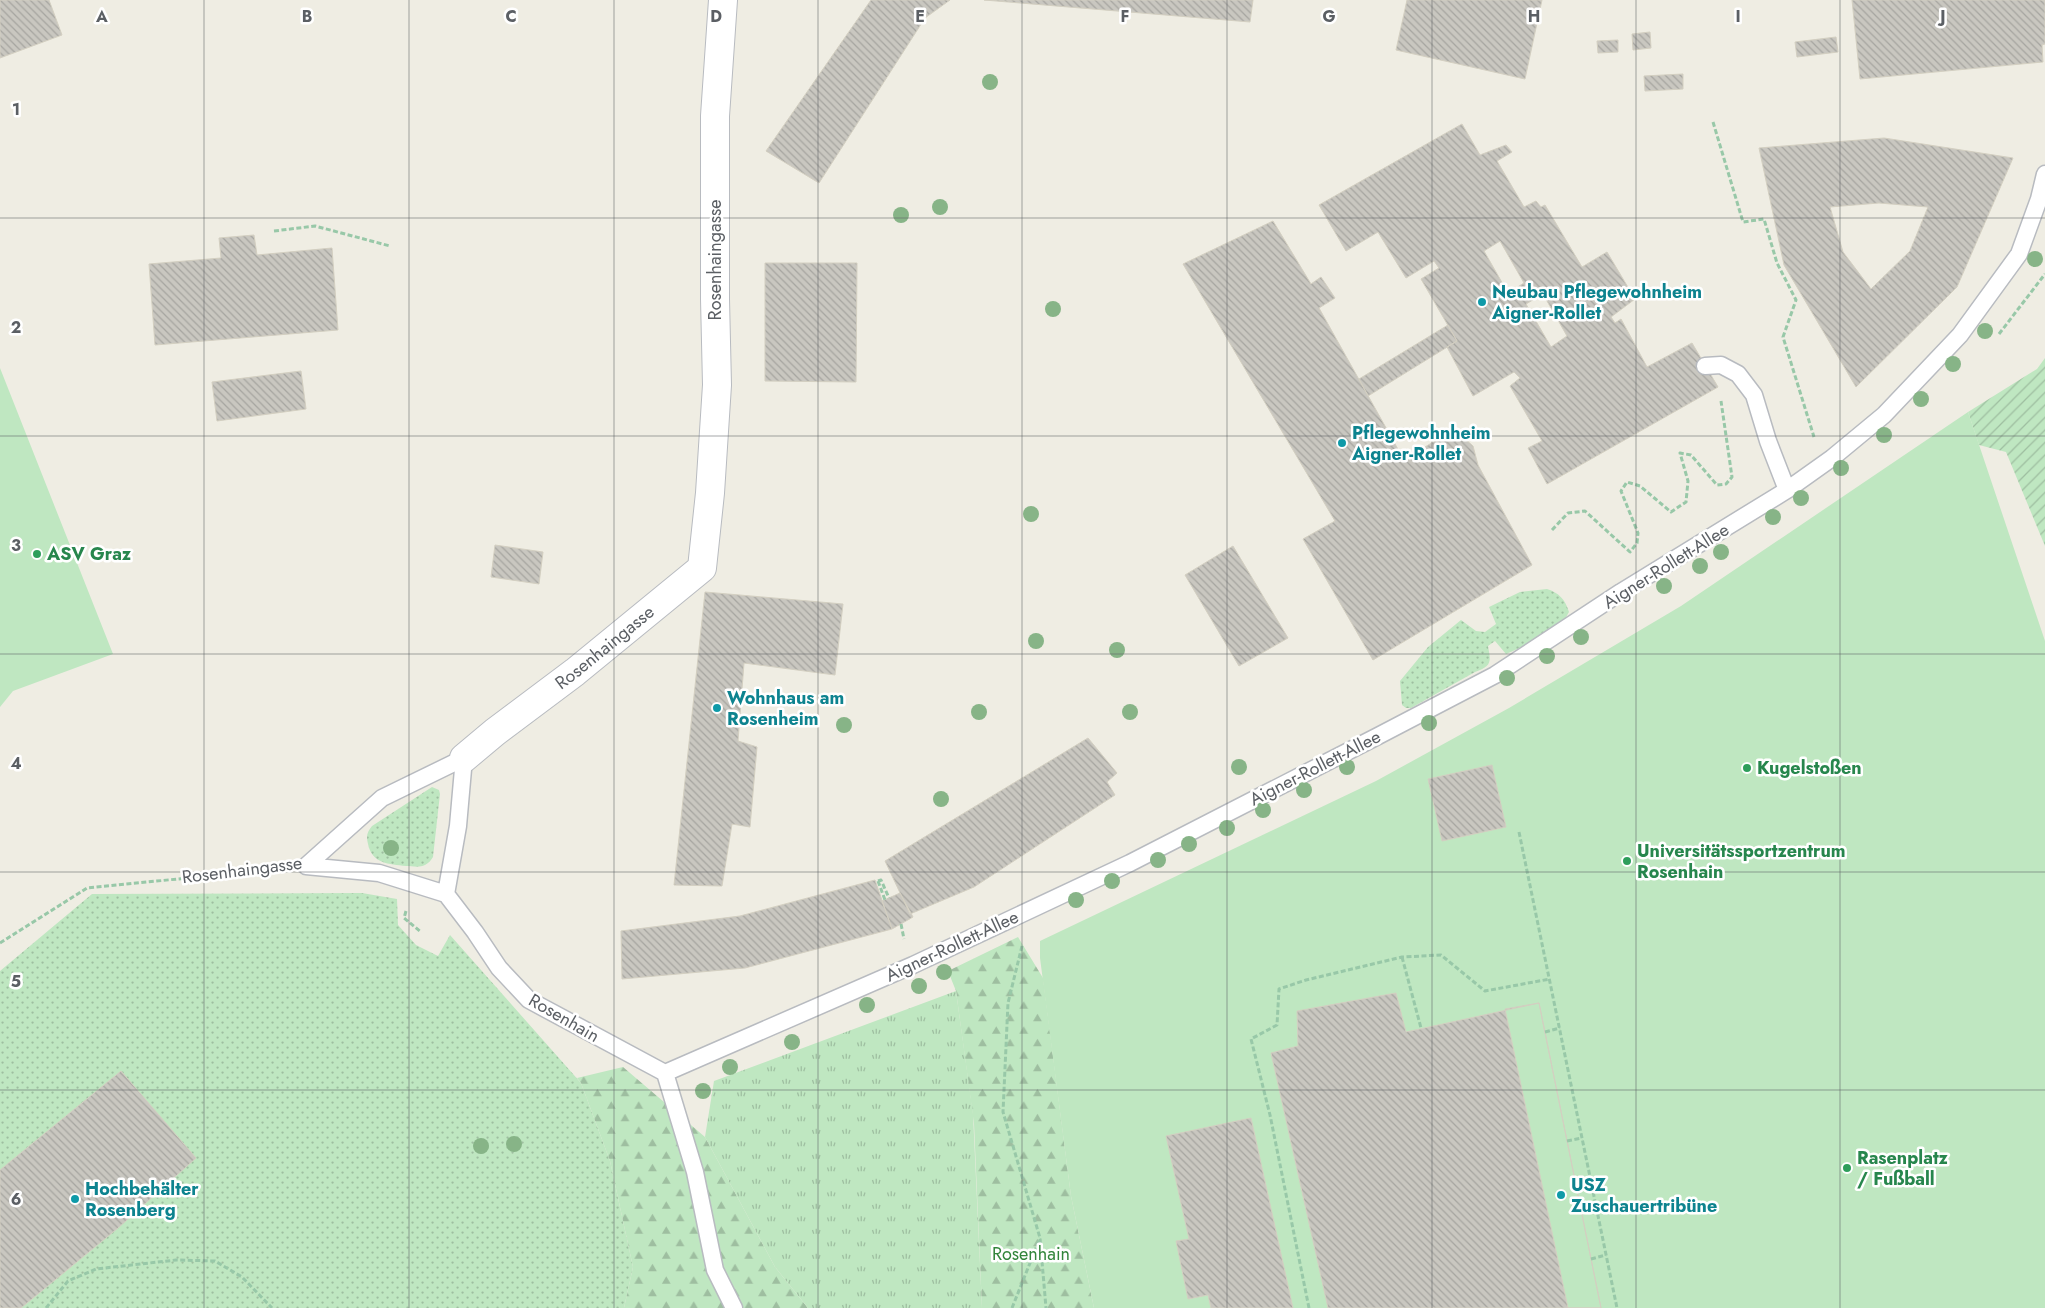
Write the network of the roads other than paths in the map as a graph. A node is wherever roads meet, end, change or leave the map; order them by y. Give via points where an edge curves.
1 (723, 0) edge
2 (2045, 174) edge
3 (1713, 365) road end
4 (1786, 490) junction
5 (464, 758) junction
6 (446, 894) junction
7 (664, 1073) junction
8 (734, 1308) edge

1 - 5 street, Rosenhaingasse via 715,116 717,385 702,568
2 - 4 lane, Aigner-Rollett-Allee via 2019,254 1960,336 1884,415 1832,458
3 - 4 lane via 1738,374 1754,395
4 - 7 lane, Aigner-Rollett-Allee via 1495,675 1384,733 1130,863 913,965
5 - 6 lane via 458,826
5 - 6 lane, Rosenhaingasse via 382,798 306,866 379,873
6 - 7 lane, Rosenhain via 499,968 529,1000
7 - 8 lane via 695,1172 715,1270

